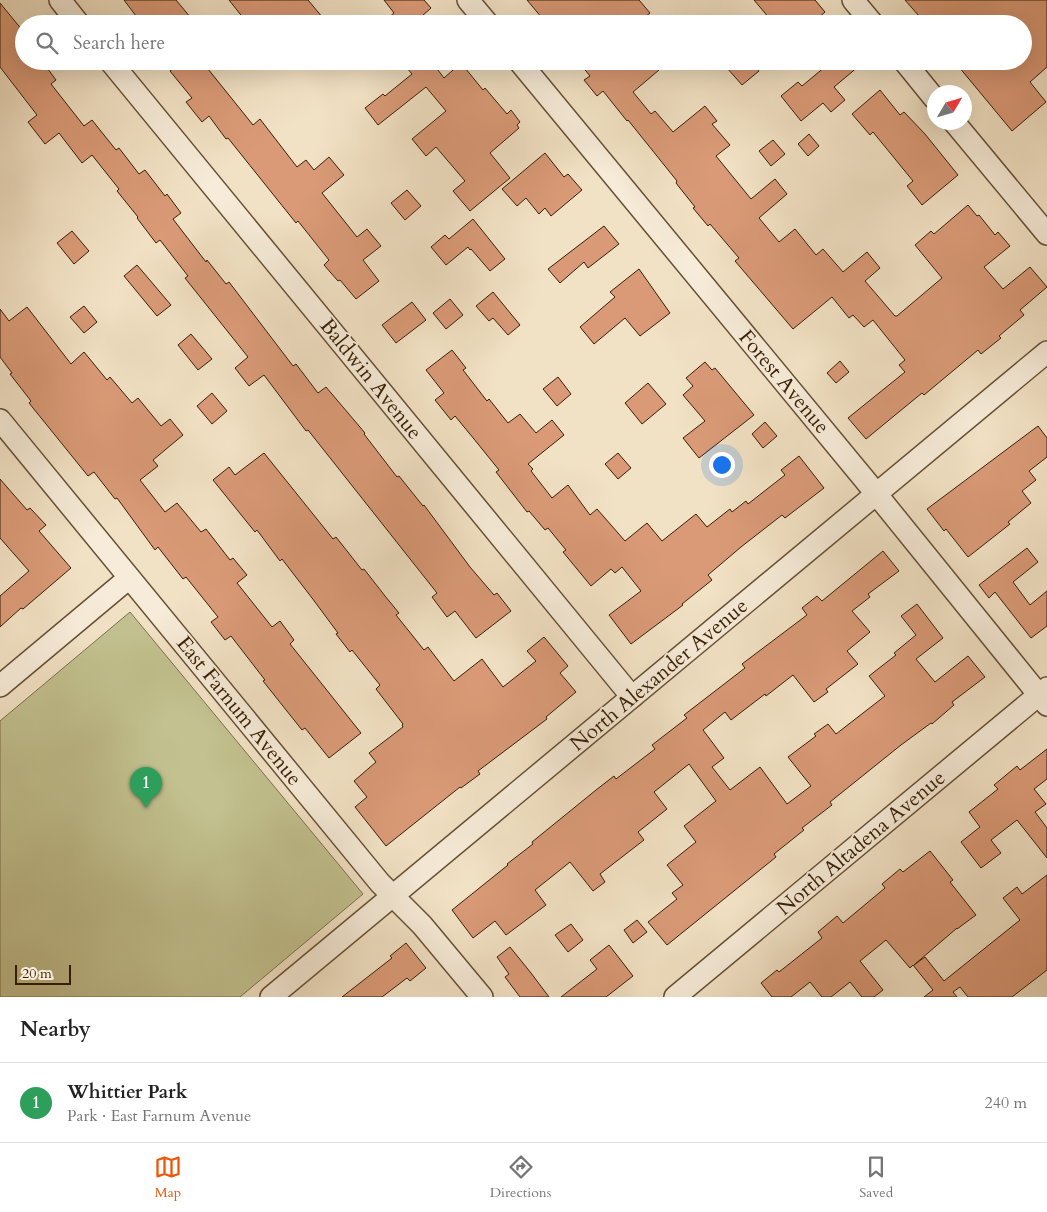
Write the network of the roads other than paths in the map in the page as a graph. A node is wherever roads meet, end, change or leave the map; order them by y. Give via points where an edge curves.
1 (60, 0) edge
2 (468, 0) edge
3 (853, 0) edge
4 (72, 15) edge
5 (480, 15) edge
6 (866, 15) edge
7 (117, 70) edge
8 (526, 70) edge
9 (911, 70) edge
10 (927, 89) edge
11 (961, 130) edge
12 (1047, 234) edge
13 (1047, 352) edge
14 (0, 420) edge
15 (876, 494) junction
16 (129, 578) junction
17 (0, 686) edge
18 (1044, 696) edge
19 (632, 697) junction
20 (393, 896) junction
21 (271, 997) edge
22 (482, 997) edge
23 (675, 997) edge

1 - 4 street
2 - 5 street
3 - 6 street
7 - 19 street, Baldwin Avenue
8 - 15 street, Forest Avenue
9 - 10 street
11 - 12 street
13 - 15 street, North Alexander Avenue
14 - 16 street, East Farnum Avenue
15 - 18 street, Forest Avenue
15 - 19 street, North Alexander Avenue
16 - 17 street
16 - 20 street, East Farnum Avenue
18 - 23 street, North Altadena Avenue
19 - 20 street, North Alexander Avenue
20 - 21 street, North Alexander Avenue
20 - 22 street, East Farnum Avenue via 422,925

